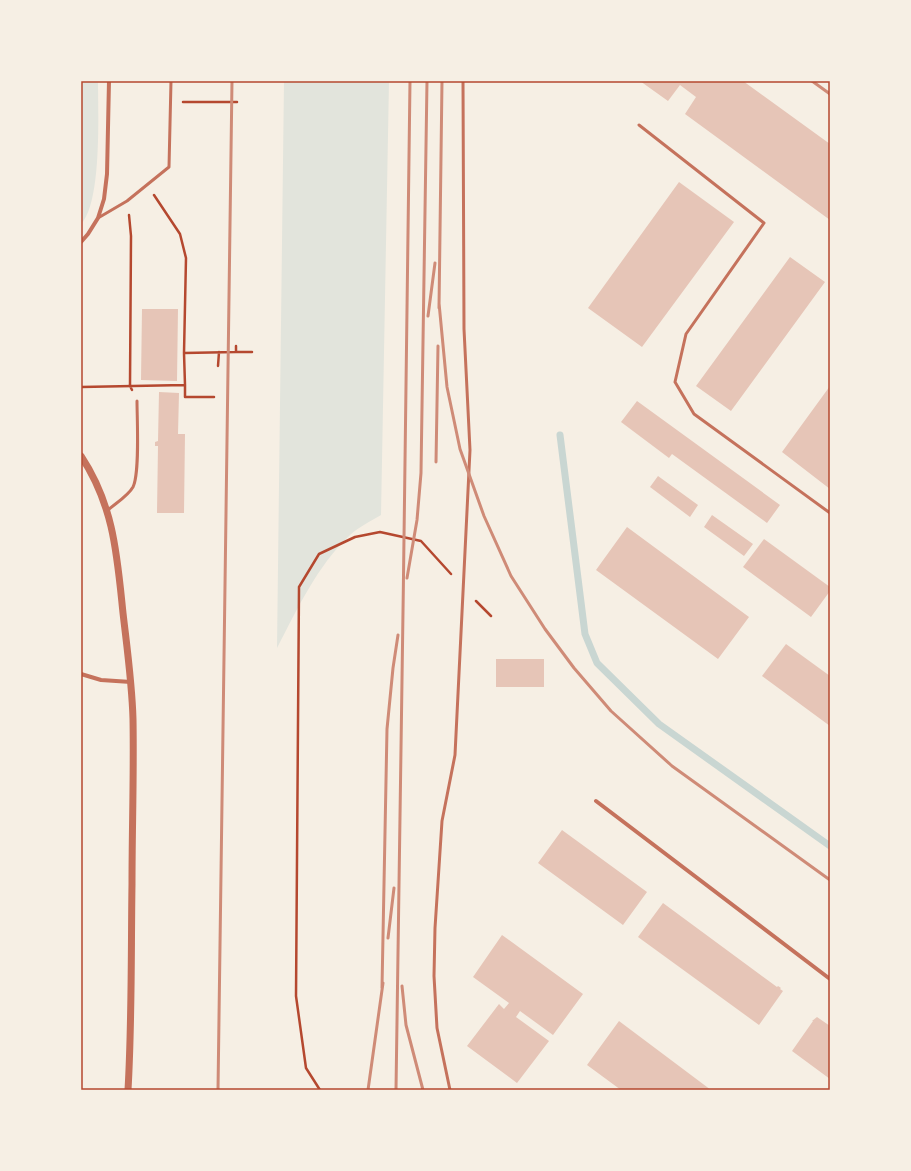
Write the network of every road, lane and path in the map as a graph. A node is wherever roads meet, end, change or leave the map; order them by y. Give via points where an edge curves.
1 (109, 81) edge
2 (171, 81) edge
3 (463, 81) edge
4 (237, 102) dead end
5 (170, 103) junction
6 (639, 125) dead end
7 (147, 184) junction
8 (127, 200) junction
9 (98, 218) junction
10 (81, 242) edge
11 (236, 346) dead end
12 (219, 352) junction
13 (236, 352) junction
14 (252, 352) dead end
15 (184, 353) junction
16 (218, 366) dead end
17 (185, 385) junction
18 (130, 386) junction
19 (81, 387) edge
20 (214, 397) dead end
21 (137, 400) joint
22 (81, 456) edge
23 (108, 510) junction
24 (830, 513) edge
25 (464, 587) junction
26 (491, 616) dead end
27 (81, 674) edge
28 (131, 682) junction
29 (596, 801) dead end
30 (830, 979) edge
31 (128, 1090) edge
32 (320, 1090) edge
33 (450, 1090) edge

1 - 9 street via 107,174
2 - 5 lane
3 - 25 lane via 464,329 470,450
4 - 5 path
5 - 7 lane via 169,167
6 - 24 lane via 764,223 686,334 675,382 694,414
7 - 8 lane
7 - 15 path via 180,234 186,258
8 - 9 lane
8 - 18 path via 130,236
9 - 10 street
11 - 13 path
12 - 13 path
12 - 15 path
12 - 16 path
13 - 14 path
15 - 17 path
17 - 18 path
17 - 20 path via 185,397
18 - 19 path
18 - 21 path
21 - 23 lane via 136,472 133,487
22 - 23 street via 91,470
23 - 28 street via 115,544
25 - 26 path
25 - 32 path via 421,541 380,532 355,537 319,554 299,587 296,996 306,1068
25 - 33 lane via 455,755 442,821 435,928 437,1028
27 - 28 street via 101,680
28 - 31 street via 134,752
29 - 30 street

